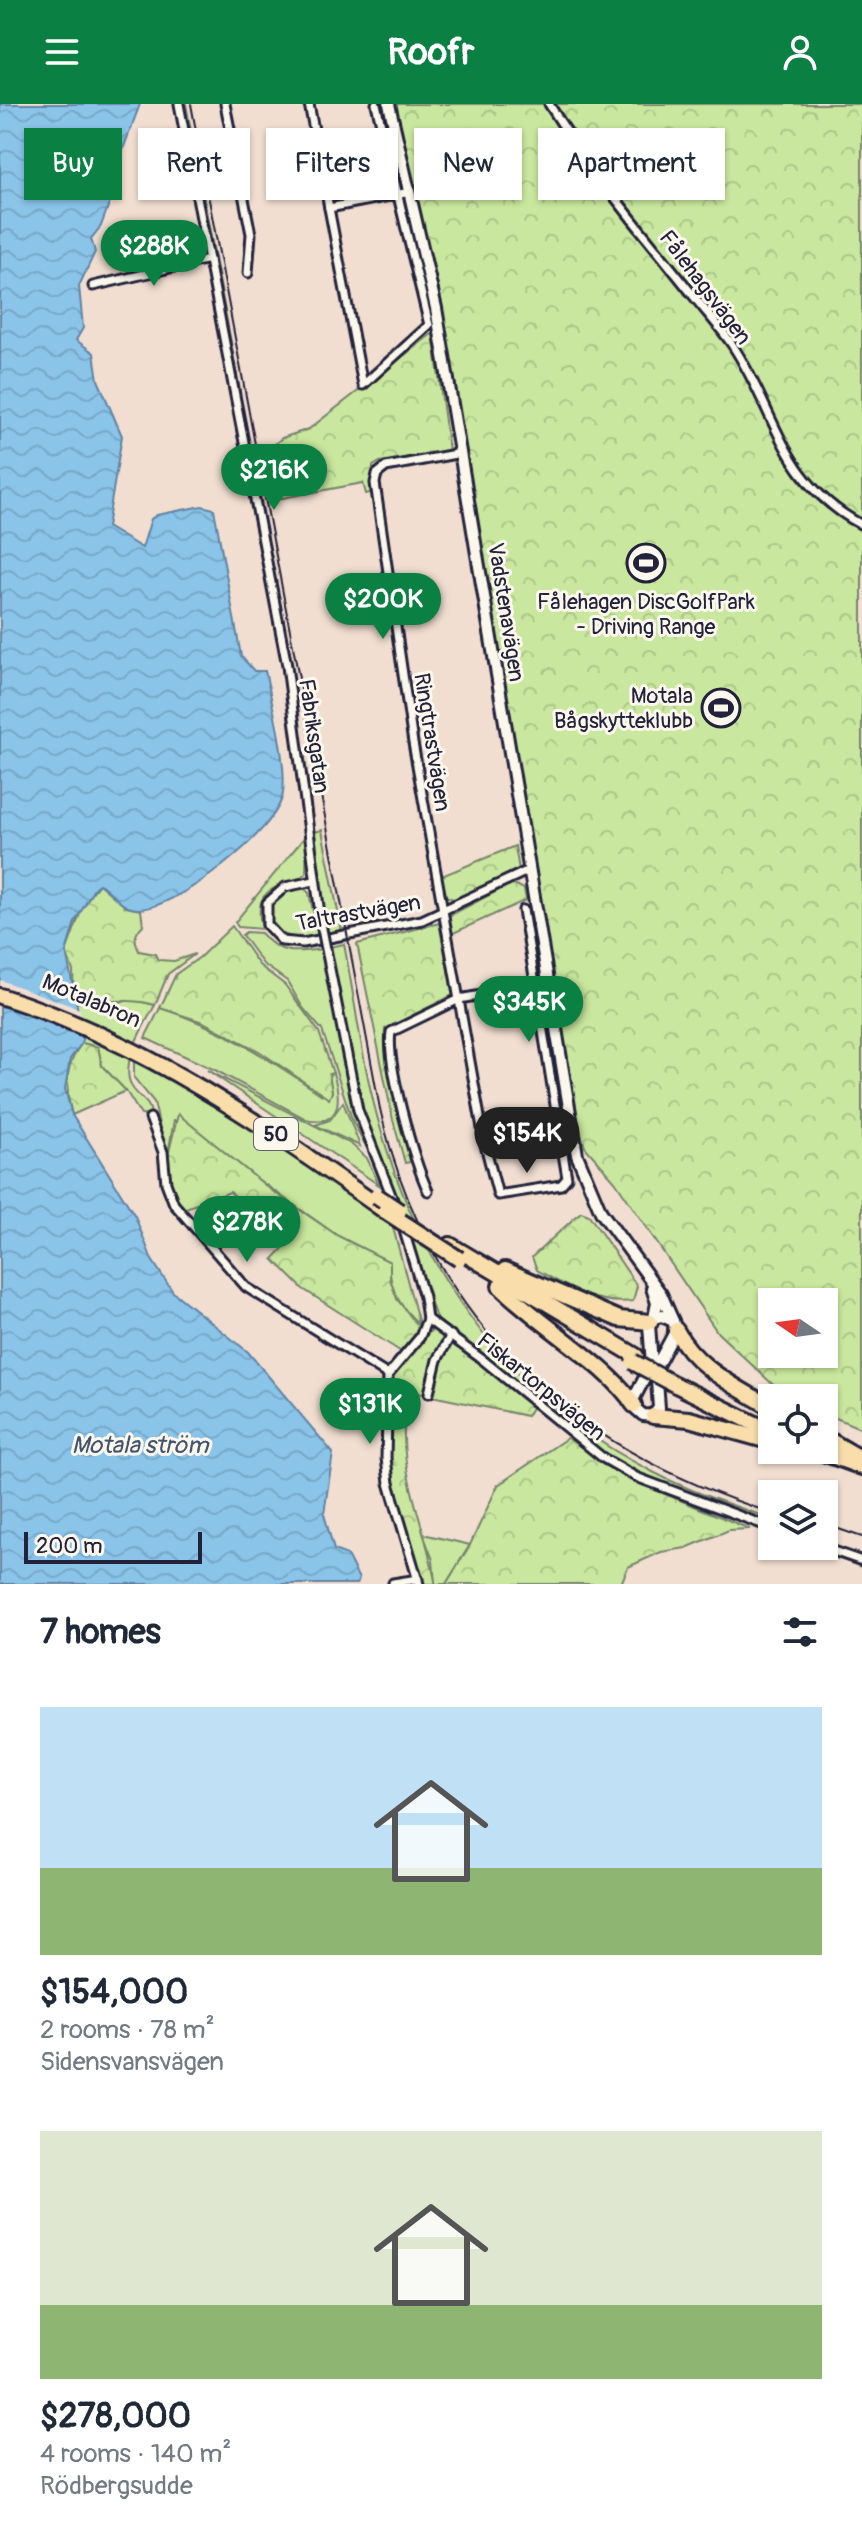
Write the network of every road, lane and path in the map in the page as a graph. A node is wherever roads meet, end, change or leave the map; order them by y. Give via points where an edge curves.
1 (179, 104) edge
2 (225, 104) edge
3 (309, 104) edge
4 (376, 104) edge
5 (389, 104) edge
6 (549, 104) edge
7 (404, 193) junction
8 (329, 208) junction
9 (209, 259) junction
10 (248, 273) dead end
11 (93, 286) dead end
12 (461, 453) junction
13 (862, 525) edge
14 (529, 870) junction
15 (314, 881) junction
16 (523, 910) dead end
17 (443, 912) junction
18 (548, 984) junction
19 (536, 986) junction
20 (0, 988) edge
21 (0, 996) edge
22 (459, 999) junction
23 (164, 1060) junction
24 (150, 1118) dead end
25 (428, 1191) dead end
26 (450, 1245) junction
27 (649, 1279) junction
28 (500, 1286) junction
29 (427, 1319) junction
30 (652, 1320) junction
31 (674, 1325) junction
32 (451, 1335) junction
33 (635, 1359) junction
34 (388, 1375) junction
35 (677, 1381) junction
36 (429, 1393) dead end
37 (758, 1399) edge
38 (634, 1405) junction
39 (653, 1416) junction
40 (758, 1417) edge
41 (758, 1424) edge
42 (758, 1438) edge
43 (838, 1445) edge
44 (838, 1450) edge
45 (838, 1459) edge
46 (838, 1459) edge
47 (862, 1459) edge
48 (844, 1461) junction
49 (862, 1467) edge
50 (758, 1523) edge
51 (838, 1553) edge
52 (862, 1561) edge
53 (418, 1581) edge
54 (393, 1583) edge

1 - 9 street, Fabriksgatan
2 - 10 street via 251,234
3 - 8 street
4 - 7 street, Vadstenavägen
5 - 7 main road, Vadstenavägen
6 - 13 street, Fålehagsvägen via 597,176 734,347 808,485 832,508
7 - 8 street
7 - 8 street, Vadstenavägen via 428,330 363,385
7 - 12 main road, Vadstenavägen via 436,308
9 - 11 street
9 - 15 street, Fabriksgatan via 287,666
12 - 14 main road, Vadstenavägen
12 - 17 street, Ringtrastvägen via 386,467 375,483
14 - 17 street, Taltrastvägen
14 - 18 main road, Vadstenavägen
15 - 17 street, Taltrastvägen via 285,887 267,903 267,925 282,941 303,943
15 - 29 street, Fabriksgatan, bridge via 355,1100 407,1238
16 - 19 street
17 - 22 street, Ringtrastvägen
18 - 19 street
18 - 27 main road, Vadstenavägen via 573,1129 591,1193
19 - 22 street
19 - 22 street, Ringtrastvägen via 567,1173 564,1183 498,1195
20 - 23 highway, Motalabron / 50 via 98,1024
21 - 23 highway, Motalabron / 50
22 - 25 street via 395,1028 390,1036 411,1146
23 - 26 highway, 50, bridge via 242,1101
23 - 28 highway, 50, bridge
24 - 34 street via 174,1204 246,1287
26 - 30 highway, 50 via 603,1313 633,1322
26 - 33 highway, 50
27 - 30 main road, Vadstenavägen via 657,1303
27 - 31 main road, Vadstenavägen
28 - 33 highway, 50
28 - 38 highway via 619,1386
29 - 32 street, Fiskartorpsvägen
29 - 34 street via 420,1337
30 - 31 main road via 665,1317
30 - 38 main road, Vadstenavägen via 652,1364
31 - 37 highway via 701,1363
31 - 39 main road via 656,1367 660,1405
32 - 36 street via 437,1360
32 - 50 street, Fiskartorpsvägen via 603,1458
33 - 35 highway, 50, bridge
34 - 53 street via 387,1472
35 - 40 highway, 50
35 - 41 highway, 50
38 - 39 main road via 643,1415
39 - 42 highway via 689,1419
43 - 47 highway
44 - 47 highway
45 - 48 highway
46 - 48 highway
48 - 49 highway
51 - 52 street
53 - 54 street

